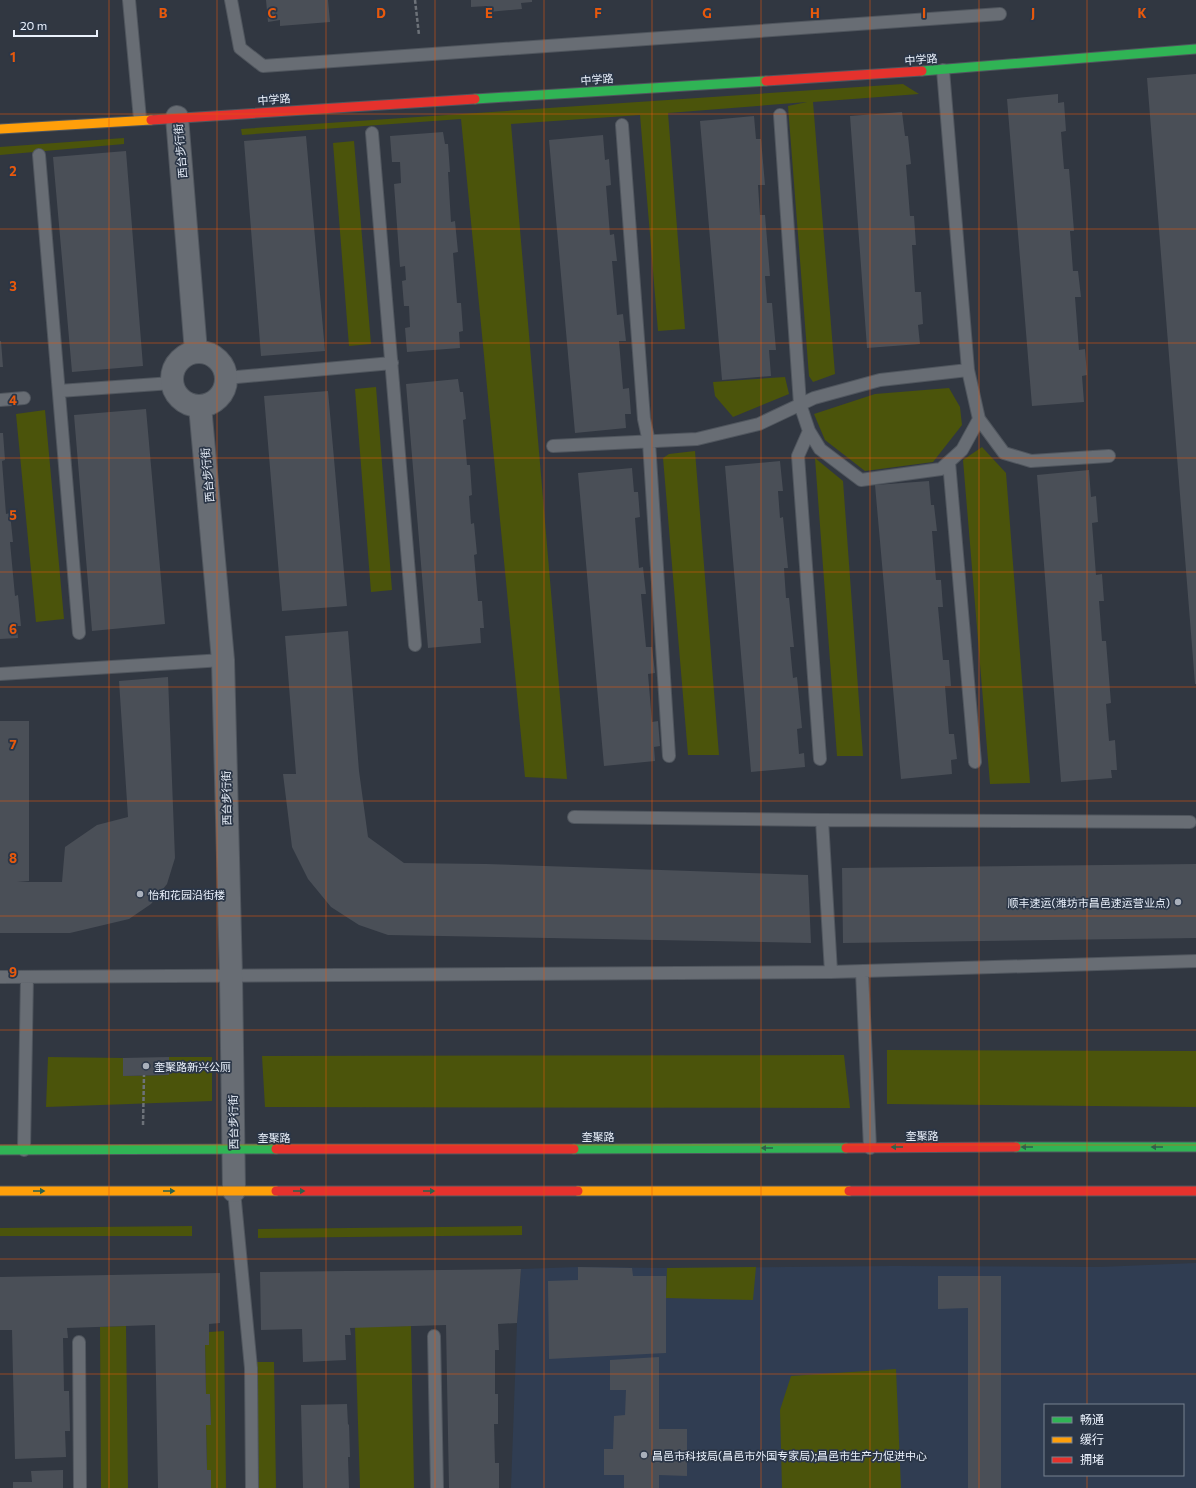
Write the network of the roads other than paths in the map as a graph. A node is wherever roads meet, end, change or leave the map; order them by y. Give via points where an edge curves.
1 (129, 0) edge
2 (231, 0) edge
3 (1000, 14) dead end
4 (1196, 49) edge
5 (943, 70) junction
6 (780, 115) dead end
7 (177, 117) junction
8 (140, 119) junction
9 (622, 125) dead end
10 (0, 129) edge
11 (372, 133) dead end
12 (39, 156) dead end
13 (196, 352) junction
14 (392, 362) junction
15 (968, 370) junction
16 (226, 378) junction
17 (172, 383) junction
18 (59, 391) junction
19 (24, 398) dead end
20 (0, 400) edge
21 (800, 404) junction
22 (200, 406) junction
23 (979, 419) junction
24 (809, 431) junction
25 (649, 442) junction
26 (553, 446) dead end
27 (1109, 456) dead end
28 (949, 462) junction
29 (79, 633) dead end
30 (415, 645) dead end
31 (223, 660) junction
32 (0, 674) edge
33 (669, 756) dead end
34 (820, 759) dead end
35 (975, 762) dead end
36 (574, 817) dead end
37 (822, 820) junction
38 (1190, 822) dead end
39 (1196, 960) edge
40 (831, 972) junction
41 (862, 972) junction
42 (231, 976) junction
43 (0, 977) edge
44 (27, 977) junction
45 (1196, 1147) edge
46 (870, 1148) junction
47 (0, 1150) edge
48 (24, 1150) junction
49 (234, 1150) junction
50 (0, 1191) edge
51 (234, 1191) junction
52 (1196, 1191) edge
53 (434, 1336) dead end
54 (79, 1342) dead end
55 (80, 1488) edge
56 (252, 1488) edge
57 (438, 1488) edge

1 - 8 lane
2 - 3 lane via 240,48 262,66
4 - 5 main road, 中学路
5 - 7 main road, 中学路
5 - 15 lane
6 - 21 lane
7 - 8 main road, 中学路
7 - 13 street, 西台步行街
8 - 10 main road, 中学路
9 - 25 lane via 644,419
11 - 14 lane
12 - 18 lane
13 - 16 street via 209,353 217,358 223,365
13 - 17 street via 181,357 175,364
14 - 16 lane
14 - 30 lane
15 - 21 lane via 880,380
15 - 23 lane
16 - 22 street via 224,391 218,398 212,403
17 - 18 lane
17 - 22 street via 179,398 186,403
18 - 29 lane
19 - 20 lane
21 - 24 lane
21 - 25 lane via 758,424 697,439
22 - 31 street, 西台步行街
23 - 27 lane via 1004,453 1030,461
23 - 28 lane via 962,450
24 - 28 lane via 820,449 861,480 941,469
24 - 34 lane via 798,456
25 - 26 lane
25 - 33 lane
28 - 35 lane
31 - 32 lane
31 - 42 street, 西台步行街
36 - 37 lane
37 - 38 lane
37 - 40 lane
39 - 41 lane
40 - 41 lane
40 - 42 lane
41 - 46 lane
42 - 44 lane
42 - 49 street, 西台步行街
43 - 44 lane
44 - 48 lane
45 -> 46 main road, 奎聚路
46 -> 49 main road, 奎聚路
47 - 48 main road, 奎聚路
48 - 49 main road, 奎聚路
49 - 51 street, 西台步行街
50 -> 51 main road
51 -> 52 main road
51 - 56 lane via 251,1368
53 - 57 lane
54 - 55 lane

